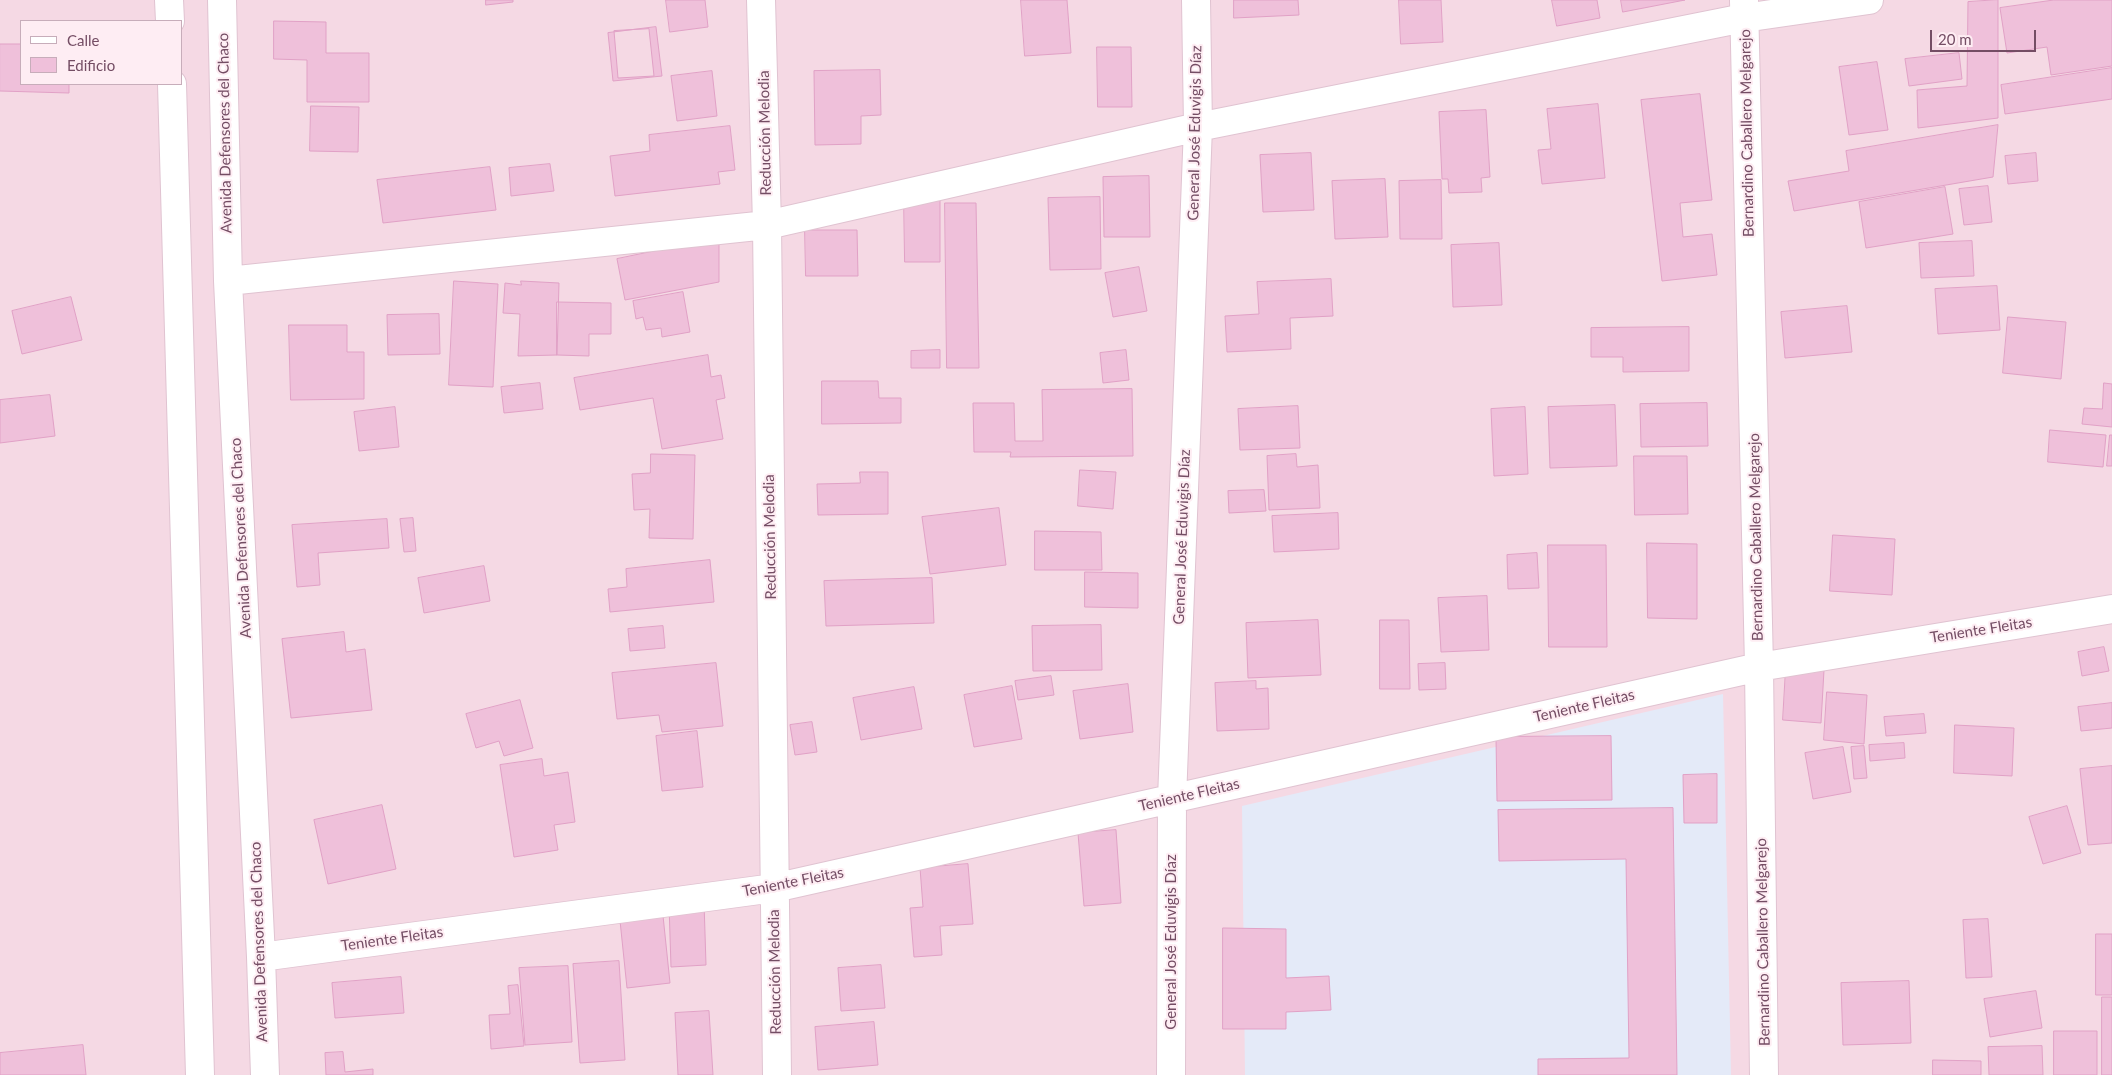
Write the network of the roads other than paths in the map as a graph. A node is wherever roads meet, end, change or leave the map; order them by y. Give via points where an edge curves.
1 (169, 0) edge
2 (222, 0) edge
3 (761, 0) edge
4 (1196, 0) edge
5 (1869, 0) edge
6 (1744, 9) edge
7 (170, 20) edge
8 (172, 85) edge
9 (1198, 127) junction
10 (767, 225) junction
11 (228, 281) junction
12 (2112, 609) edge
13 (1759, 667) junction
14 (1172, 799) junction
15 (774, 888) junction
16 (261, 957) junction
17 (200, 1075) edge
18 (265, 1075) edge
19 (777, 1075) edge
20 (1171, 1075) edge
21 (1764, 1075) edge

1 - 7 street
2 - 11 street, Avenida Defensores del Chaco
3 - 10 street, Reducción Melodia
4 - 9 street, General José Eduvigis Díaz
5 - 6 street
6 - 9 street
6 - 13 street, Bernardino Caballero Melgarejo
8 - 17 street
9 - 10 street
9 - 14 street, General José Eduvigis Díaz
10 - 11 street
10 - 15 street, Reducción Melodia
11 - 16 street, Avenida Defensores del Chaco
12 - 13 street, Teniente Fleitas
13 - 14 street, Teniente Fleitas
13 - 21 street, Bernardino Caballero Melgarejo
14 - 15 street, Teniente Fleitas
14 - 20 street, General José Eduvigis Díaz
15 - 16 street, Teniente Fleitas
15 - 19 street, Reducción Melodia
16 - 18 street, Avenida Defensores del Chaco

